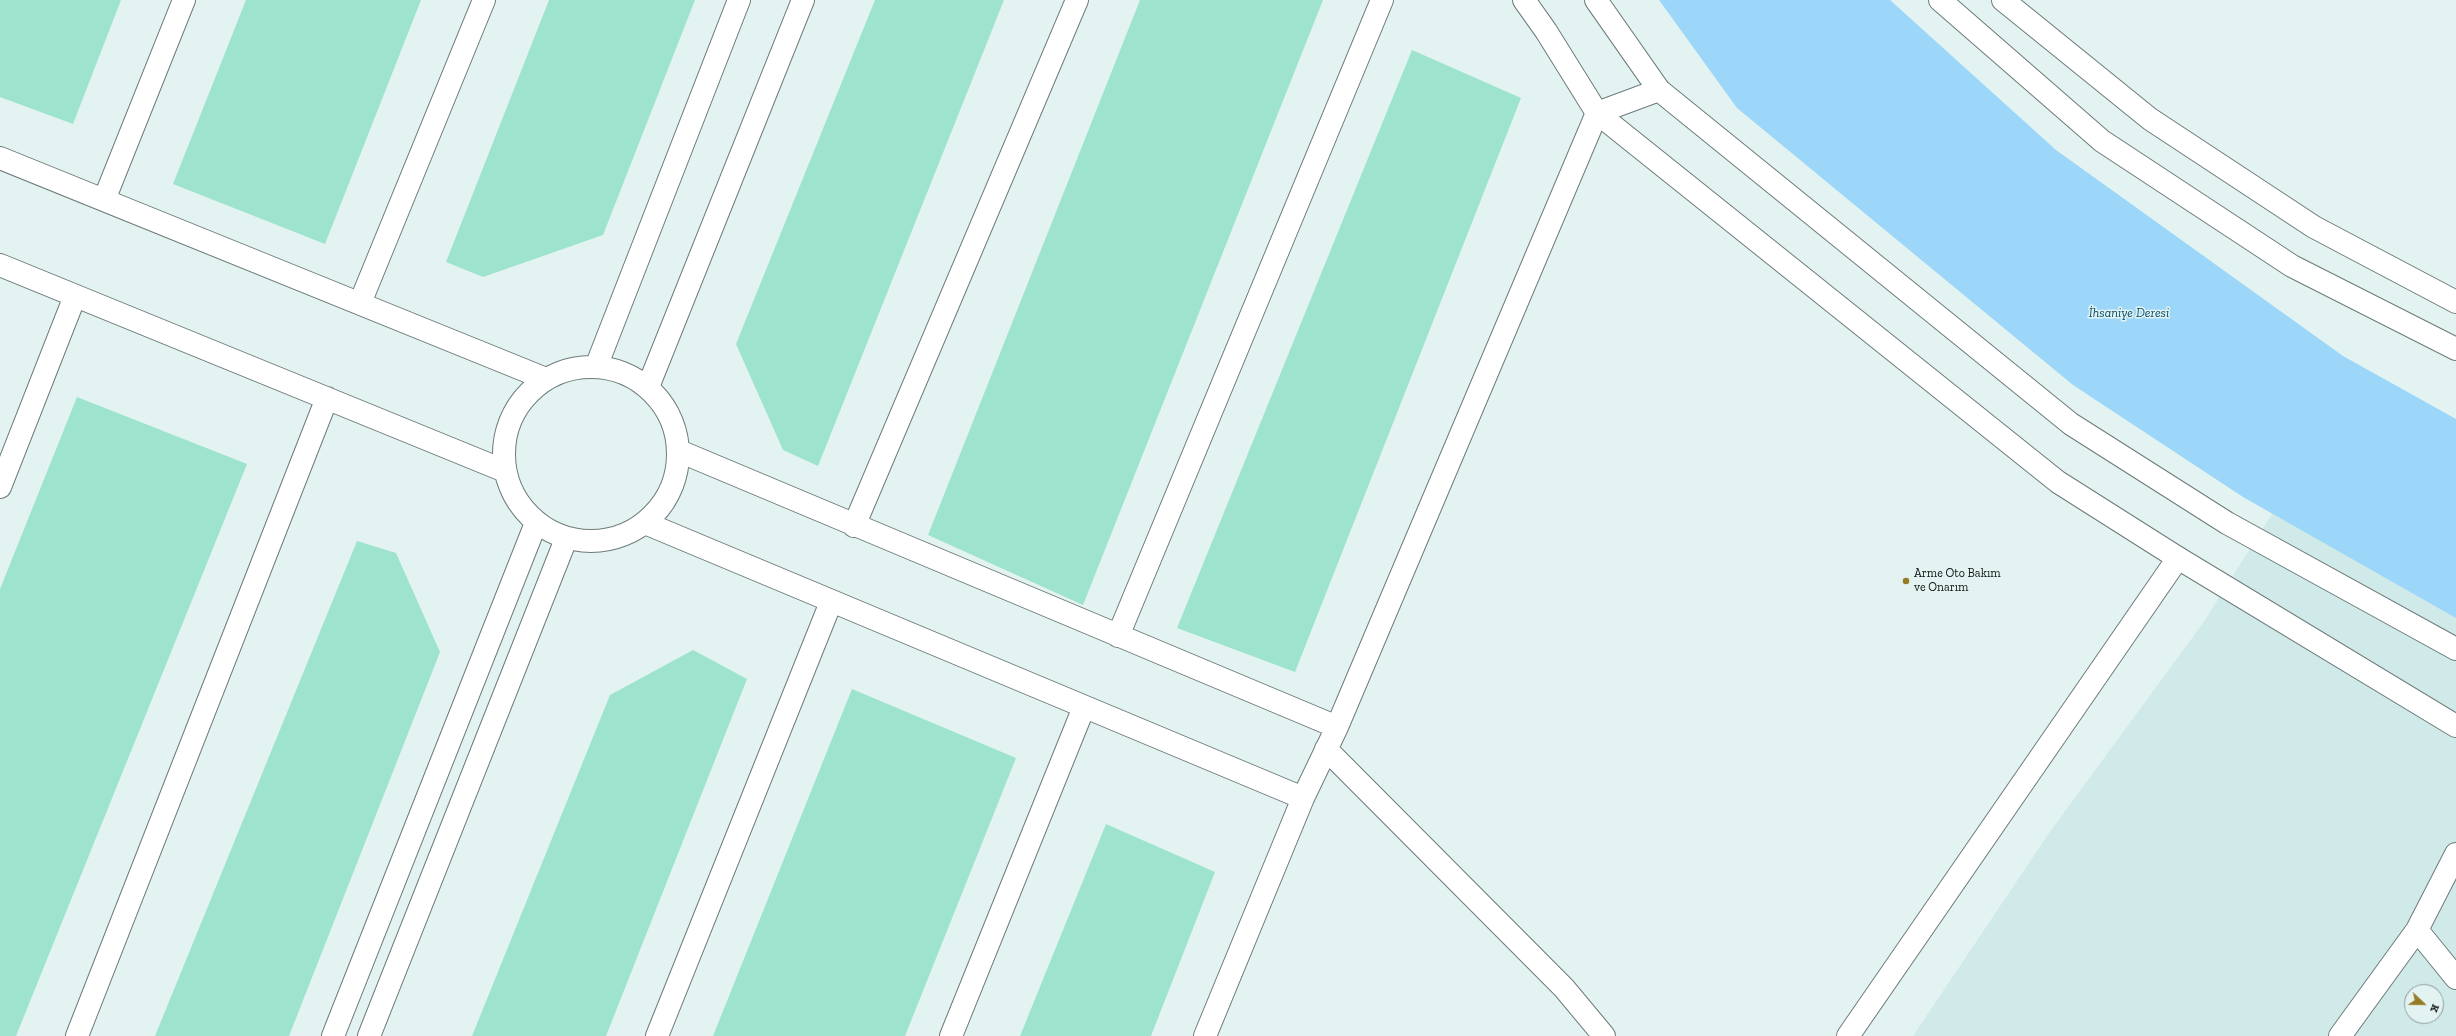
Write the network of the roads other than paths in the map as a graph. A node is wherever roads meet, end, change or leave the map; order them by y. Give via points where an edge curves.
1 (184, 0) edge
2 (484, 0) edge
3 (738, 0) edge
4 (803, 0) edge
5 (1077, 0) edge
6 (1382, 0) edge
7 (1524, 0) edge
8 (1596, 0) edge
9 (1940, 0) edge
10 (2003, 0) edge
11 (1659, 90) junction
12 (1597, 113) junction
13 (0, 158) edge
14 (104, 200) junction
15 (0, 265) edge
16 (75, 296) junction
17 (2456, 302) edge
18 (360, 303) junction
19 (2456, 350) edge
20 (596, 367) junction
21 (546, 379) junction
22 (648, 387) junction
23 (327, 398) junction
24 (679, 451) junction
25 (505, 471) junction
26 (0, 487) edge
27 (536, 523) junction
28 (645, 523) junction
29 (854, 526) junction
30 (566, 539) junction
31 (2178, 558) junction
32 (831, 602) junction
33 (1118, 636) junction
34 (2456, 649) edge
35 (1084, 707) junction
36 (2456, 726) edge
37 (1337, 727) junction
38 (1326, 750) junction
39 (1304, 798) junction
40 (2456, 854) edge
41 (2417, 930) junction
42 (2456, 978) edge
43 (78, 1036) edge
44 (333, 1036) edge
45 (369, 1036) edge
46 (657, 1036) edge
47 (951, 1036) edge
48 (1205, 1036) edge
49 (1604, 1036) edge
50 (1848, 1036) edge
51 (2340, 1036) edge

1 - 14 street
2 - 18 street
3 - 20 street
4 - 22 street
5 - 29 street
6 - 33 street
7 - 12 street
8 - 11 street
9 - 19 street via 2102,142 2292,266
10 - 17 street via 2150,119 2314,227
11 - 12 street
11 - 34 street via 2071,424 2227,523
12 - 31 street via 2058,482
12 - 37 street
13 - 14 street
14 - 18 street
15 - 16 street
16 - 23 street
16 - 26 street
18 - 21 street
20 - 21 street via 570,369
20 - 22 street via 624,373
21 - 25 street via 519,403 505,436
22 - 24 street via 664,405 674,428
23 - 25 street
23 - 43 street
24 - 28 street via 675,478 666,497
24 - 29 street
25 - 27 street via 516,500
27 - 30 street
27 - 44 street
28 - 30 street via 621,536 594,542
28 - 32 street
29 - 33 street
30 - 45 street
31 - 36 street
31 - 50 street
32 - 35 street
32 - 46 street
33 - 37 street
35 - 39 street
35 - 47 street
37 - 38 street
38 - 39 street
38 - 49 street via 1564,988
39 - 48 street
40 - 41 street
41 - 42 street
41 - 51 street

